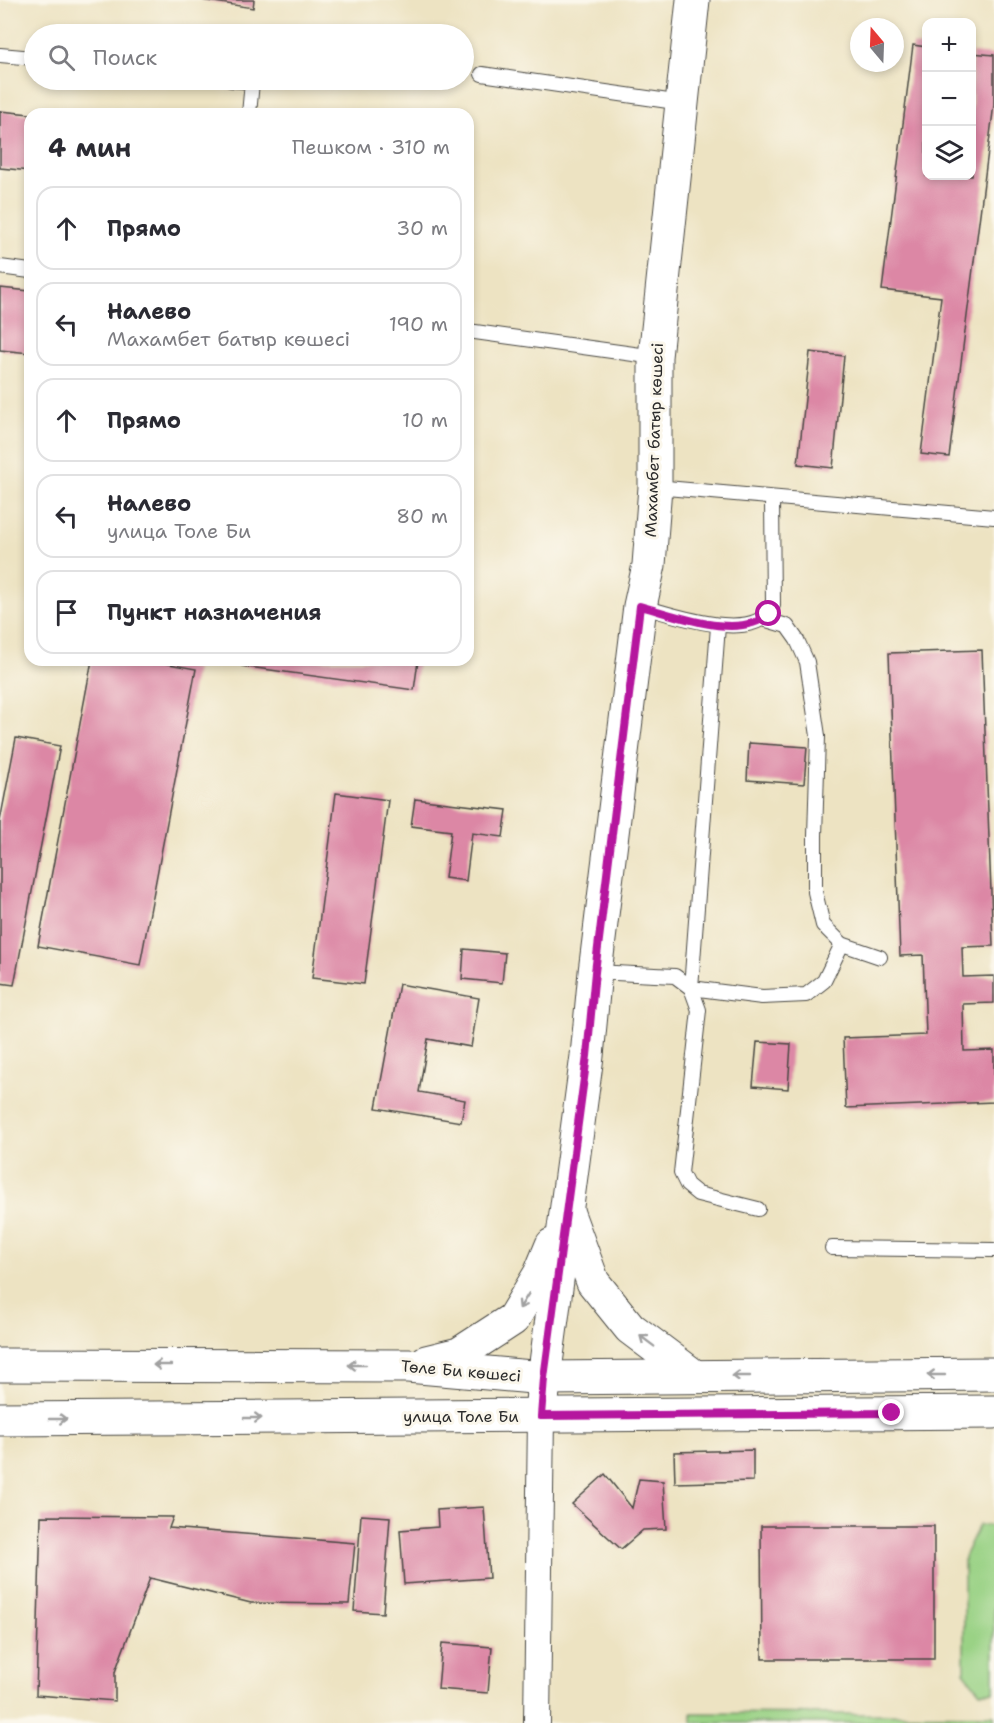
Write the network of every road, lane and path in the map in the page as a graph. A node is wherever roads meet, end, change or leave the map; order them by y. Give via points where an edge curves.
1 (693, 0) edge
2 (0, 55) edge
3 (24, 57) edge
4 (482, 74) dead end
5 (251, 90) edge
6 (682, 103) junction
7 (250, 108) edge
8 (0, 267) edge
9 (24, 270) edge
10 (474, 332) edge
11 (655, 357) junction
12 (656, 487) junction
13 (772, 498) junction
14 (994, 517) edge
15 (640, 606) junction
16 (763, 619) junction
17 (718, 626) junction
18 (842, 944) junction
19 (880, 957) dead end
20 (595, 972) junction
21 (691, 988) junction
22 (758, 1209) dead end
23 (566, 1210) junction
24 (832, 1248) dead end
25 (994, 1250) edge
26 (0, 1365) edge
27 (408, 1366) junction
28 (994, 1374) edge
29 (694, 1376) junction
30 (544, 1378) junction
31 (994, 1412) edge
32 (541, 1416) junction
33 (0, 1419) edge
34 (537, 1723) edge

1 - 6 main road, Махамбет батыр көшесі
2 - 3 lane
4 - 6 lane
5 - 7 lane
6 - 11 main road, Махамбет батыр көшесі
8 - 9 lane
10 - 11 lane
11 - 12 main road, Махамбет батыр көшесі
12 - 13 lane
12 - 15 main road, Махамбет батыр көшесі via 649,565
13 - 14 lane
13 - 16 lane via 773,605
15 - 17 lane
15 - 20 main road, Махамбет батыр көшесі
16 - 17 lane via 745,625
16 - 18 lane via 787,626 807,662 818,736 816,892 823,925
17 - 21 lane
18 - 19 lane
18 - 21 lane via 824,981 806,995 762,997
20 - 21 lane via 675,976
20 - 23 main road, Махамбет батыр көшесі
21 - 22 lane via 699,1010 681,1173 698,1194
23 -> 27 main road via 540,1274 513,1319 459,1354
29 -> 23 main road via 630,1328 593,1282
23 - 30 main road, Махамбет батыр көшесі
24 - 25 lane
27 -> 26 main road, Төле Би көшесі
27 - 30 main road, Төле Би көшесі
28 -> 29 main road, Төле Би көшесі
29 - 30 main road, Төле Би көшесі
30 - 32 main road, Махамбет батыр көшесі
31 - 32 main road, улица Толе Би
33 -> 32 main road, улица Толе Би
32 - 34 street

